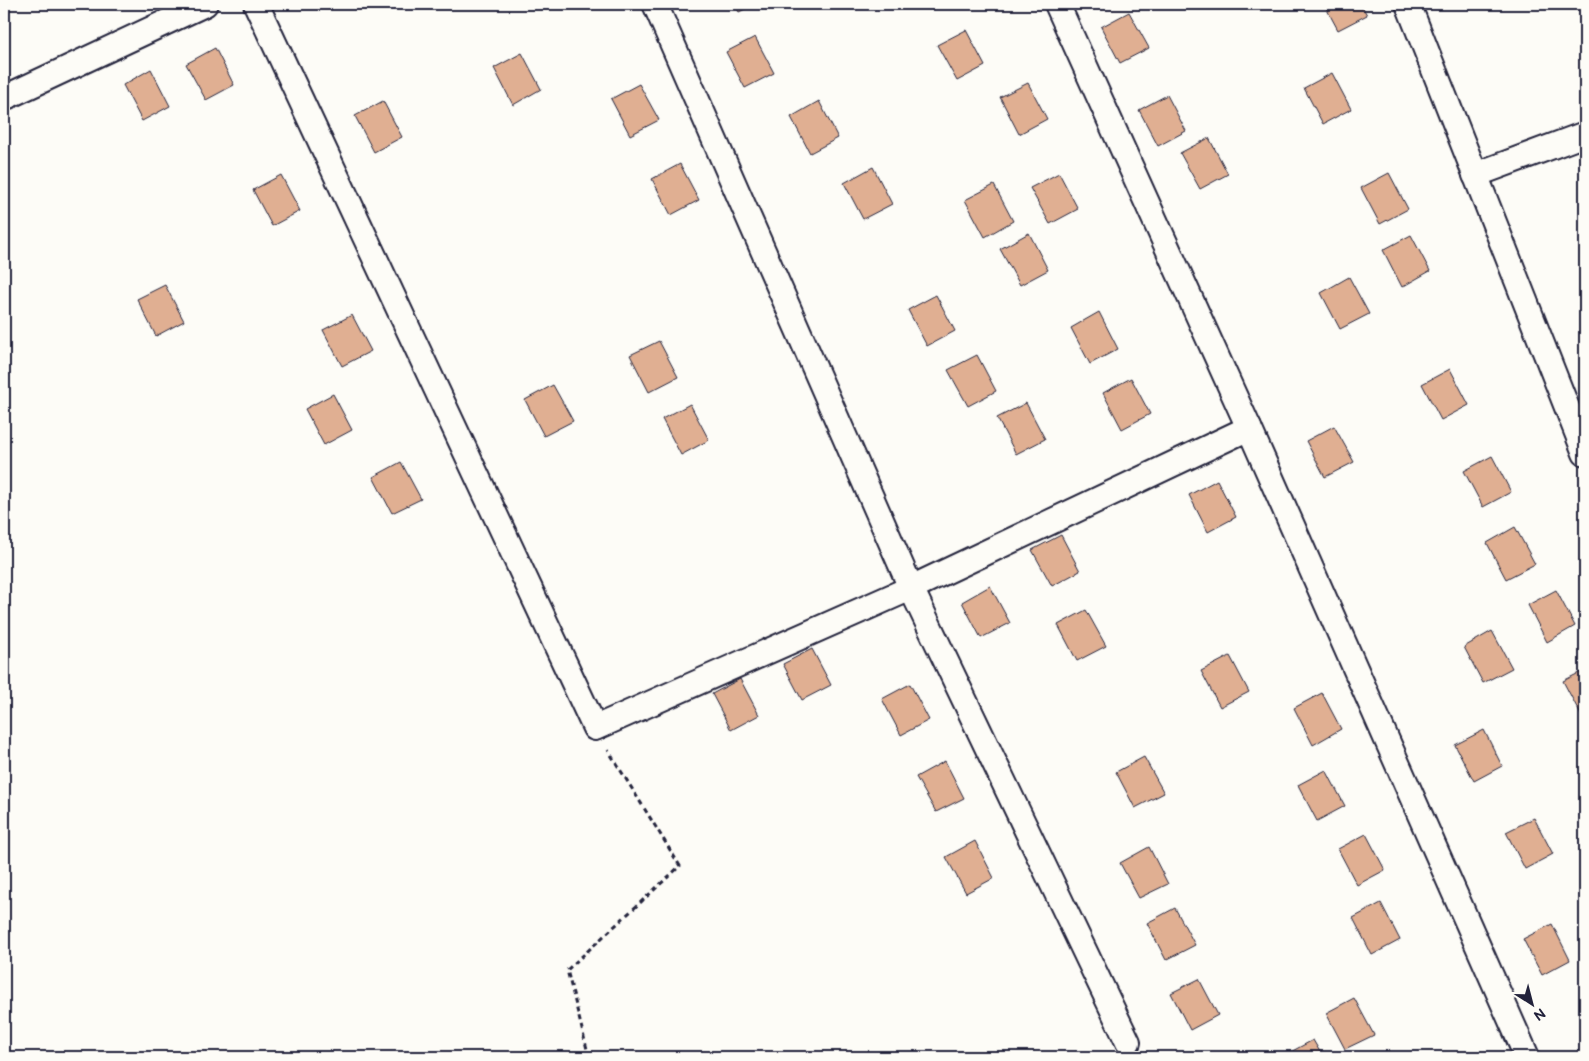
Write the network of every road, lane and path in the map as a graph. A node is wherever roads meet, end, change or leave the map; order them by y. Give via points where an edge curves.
1 (205, 4) edge
2 (256, 4) edge
3 (655, 4) edge
4 (1057, 4) edge
5 (1408, 4) edge
6 (4, 98) edge
7 (1585, 134) edge
8 (1475, 175) junction
9 (1249, 428) junction
10 (1585, 453) edge
11 (911, 588) junction
12 (595, 728) junction
13 (1128, 1042) dead end
14 (589, 1057) edge
15 (1526, 1057) edge

1 - 6 street
2 - 12 street
3 - 11 street
4 - 9 street
5 - 8 street
7 - 8 street
8 - 10 street
9 - 11 street
9 - 15 street
11 - 12 street
11 - 13 street
12 - 14 path via 680,866 567,970

